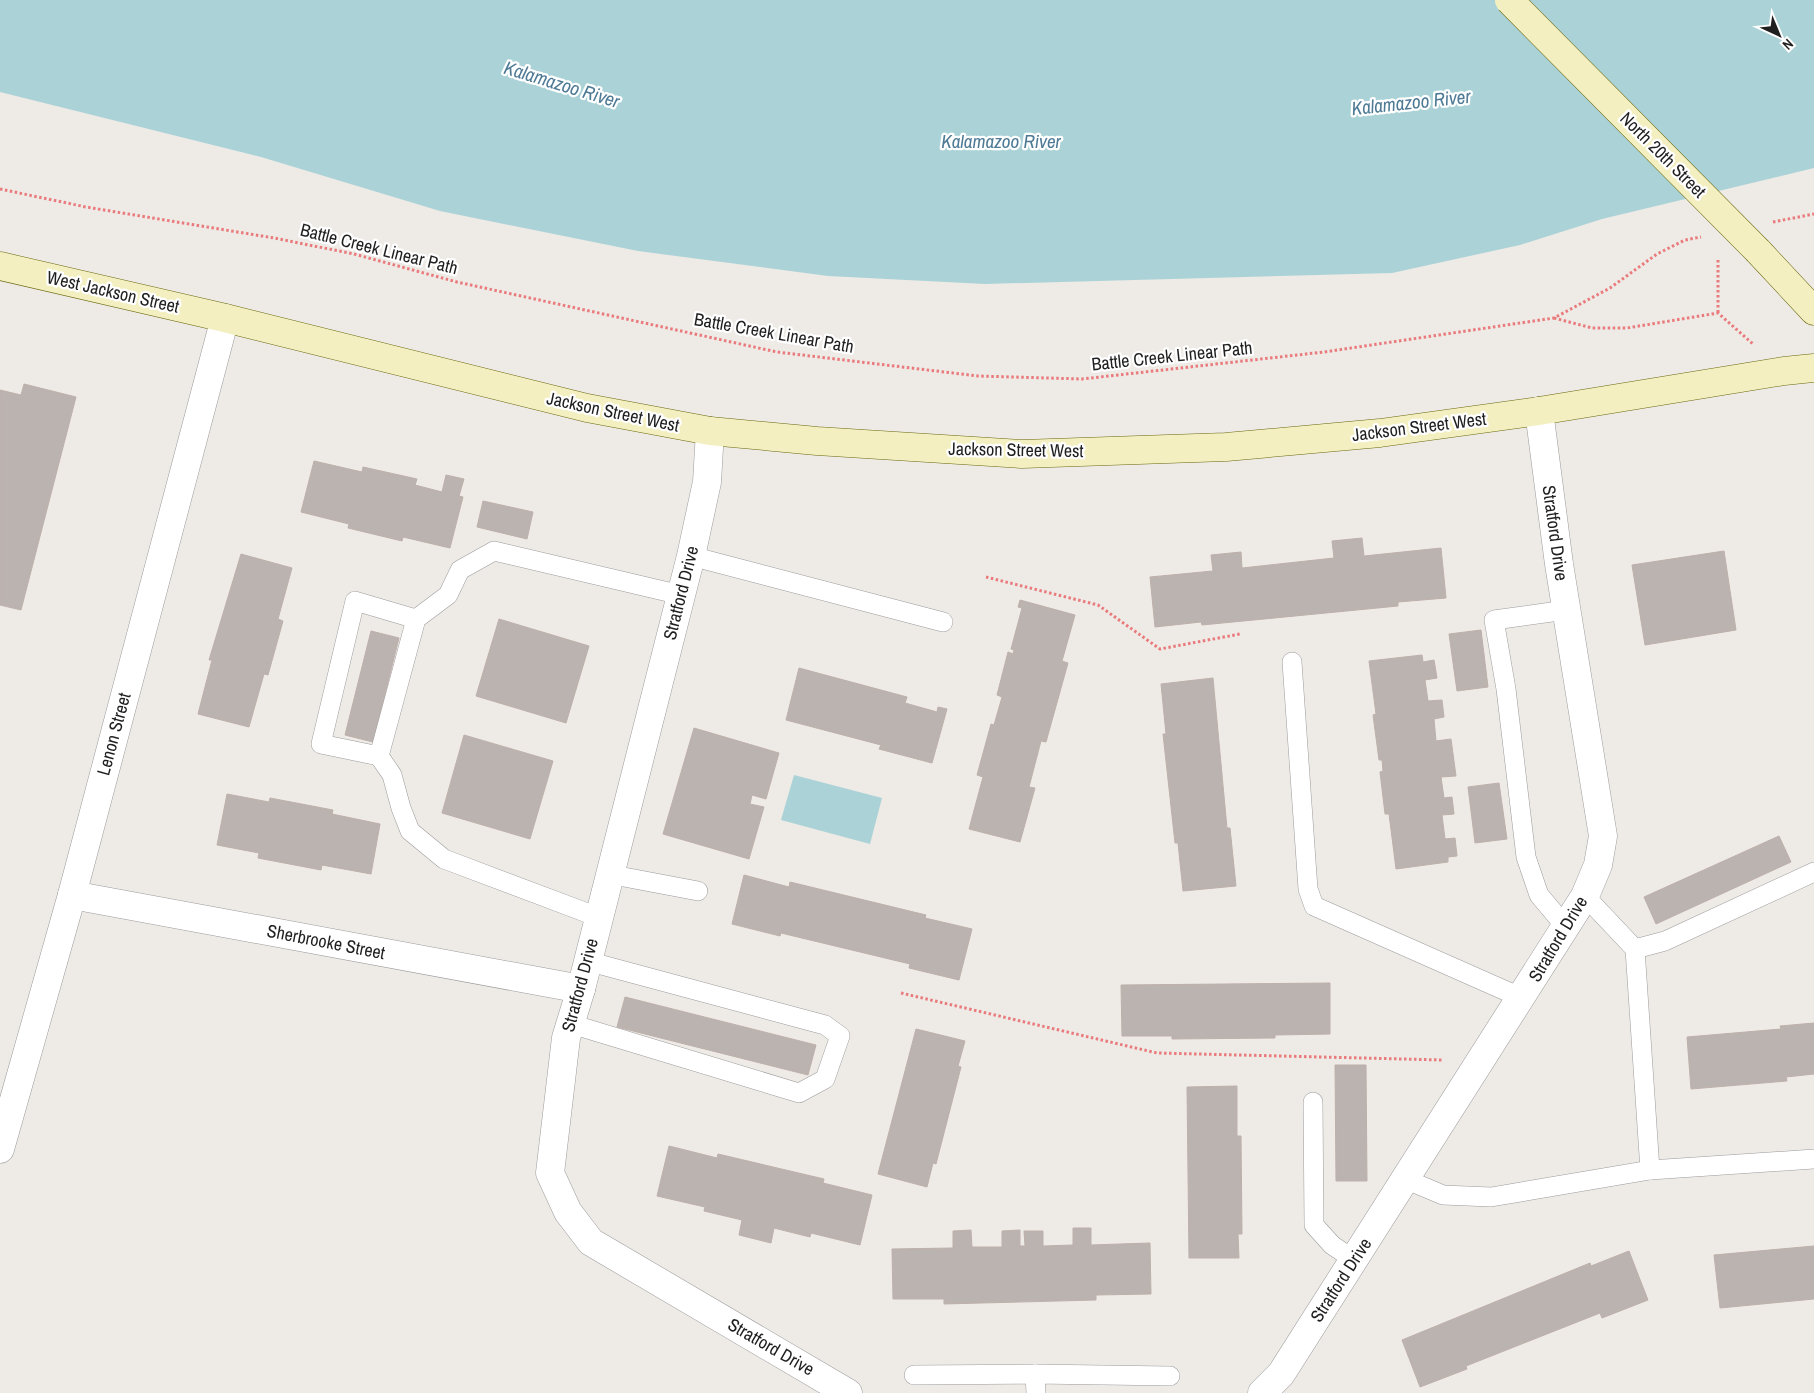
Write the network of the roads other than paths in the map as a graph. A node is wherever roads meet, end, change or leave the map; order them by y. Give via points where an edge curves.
1 (1509, 0) edge
2 (0, 266) edge
3 (1814, 312) edge
4 (225, 318) junction
5 (1814, 368) edge
6 (1538, 411) junction
7 (710, 431) junction
8 (691, 556) junction
9 (681, 595) junction
10 (1566, 610) junction
11 (416, 618) junction
12 (943, 622) dead end
13 (1292, 662) dead end
14 (379, 756) junction
15 (1814, 872) edge
16 (608, 874) junction
17 (698, 891) dead end
18 (72, 895) junction
19 (1585, 896) junction
20 (598, 917) junction
21 (1566, 927) junction
22 (1635, 949) junction
23 (586, 961) junction
24 (581, 989) junction
25 (1522, 998) junction
26 (571, 1024) junction
27 (1313, 1102) dead end
28 (0, 1149) edge
29 (1814, 1158) edge
30 (1650, 1170) junction
31 (1405, 1179) junction
32 (1354, 1260) junction
33 (1035, 1374) junction
34 (914, 1375) dead end
35 (1170, 1376) dead end
36 (848, 1393) edge
37 (1036, 1393) edge
38 (1262, 1393) edge

1 - 3 street, North 20th Street, bridge via 1758,251
2 - 4 street, West Jackson Street
4 - 7 street, Jackson Street West via 587,408
4 - 18 street, Lenon Street
5 - 6 street, Jackson Street West
6 - 7 street, Jackson Street West via 1380,433 1226,448 1022,454
6 - 10 street, Stratford Drive
7 - 8 street, Stratford Drive via 707,482
8 - 9 street, Stratford Drive
8 - 12 lane
9 - 11 lane via 494,551 460,570 448,595
9 - 16 street, Stratford Drive
10 - 19 street, Stratford Drive via 1603,836 1598,865
10 - 21 lane via 1494,620 1526,857 1539,895
11 - 14 lane
11 - 14 lane via 355,602 321,744
13 - 25 lane via 1308,889 1314,906
14 - 20 lane via 392,775 410,831 444,859
15 - 22 lane via 1665,941
16 - 17 lane
16 - 20 street, Stratford Drive
18 - 24 street, Sherbrooke Street
18 - 28 street, Lenon Street
19 - 21 street, Stratford Drive
19 - 22 lane
20 - 23 street, Stratford Drive
21 - 25 street, Stratford Drive
22 - 30 lane
23 - 24 street, Stratford Drive
23 - 26 lane via 825,1025 840,1036 825,1079 799,1093
24 - 26 street, Stratford Drive
25 - 31 street, Stratford Drive
26 - 36 street, Stratford Drive via 566,1038 550,1173 568,1212 591,1242
27 - 32 lane via 1314,1225 1332,1245
29 - 30 lane
30 - 31 lane via 1491,1197 1443,1195
31 - 32 street, Stratford Drive
32 - 38 street, Stratford Drive via 1281,1374
33 - 34 lane
33 - 35 lane
33 - 37 lane

